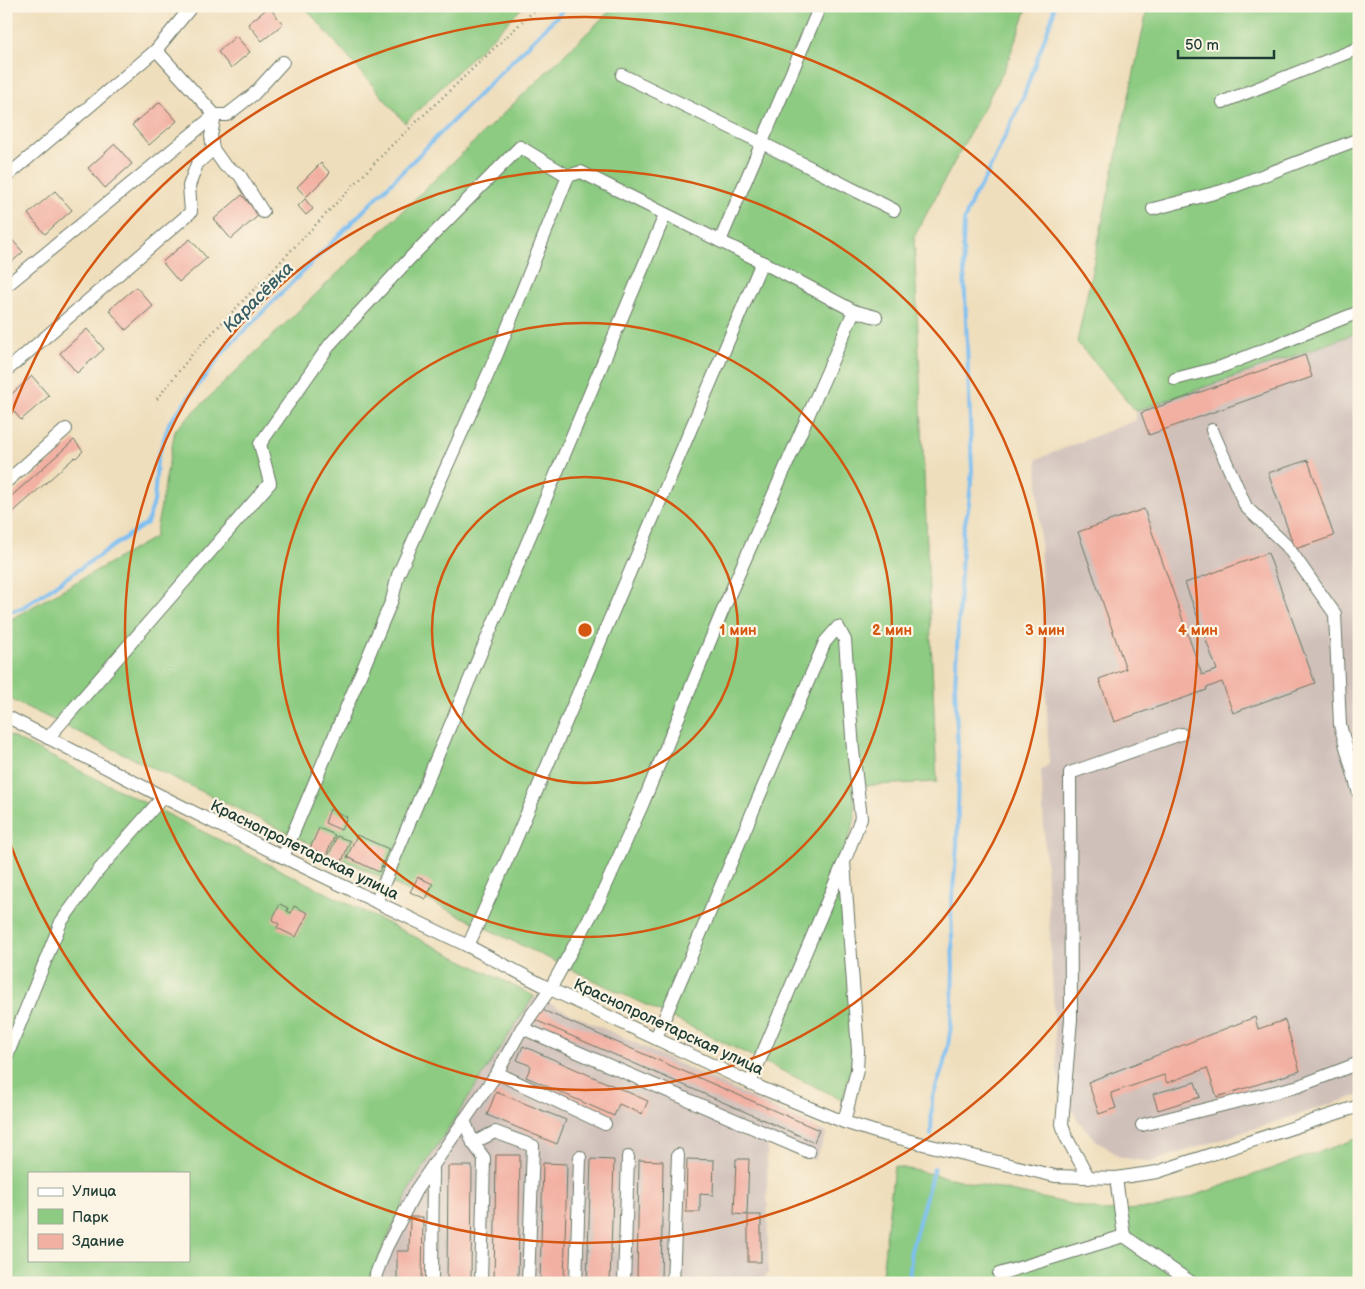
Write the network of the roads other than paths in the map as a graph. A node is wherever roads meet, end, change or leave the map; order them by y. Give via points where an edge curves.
1 (192, 6) edge
2 (820, 6) edge
3 (1359, 48) edge
4 (156, 50) junction
5 (284, 62) dead end
6 (622, 75) dead end
7 (1223, 102) dead end
8 (215, 115) junction
9 (1359, 139) edge
10 (762, 143) junction
11 (213, 149) junction
12 (568, 176) junction
13 (6, 177) edge
14 (1153, 209) dead end
15 (894, 210) dead end
16 (263, 212) dead end
17 (666, 215) junction
18 (720, 241) junction
19 (762, 262) junction
20 (6, 286) edge
21 (854, 310) junction
22 (1359, 312) edge
23 (876, 317) dead end
24 (6, 371) edge
25 (1175, 379) dead end
26 (66, 429) dead end
27 (1212, 430) dead end
28 (6, 482) edge
29 (6, 716) edge
30 (1181, 734) dead end
31 (48, 738) junction
32 (1359, 794) edge
33 (163, 797) junction
34 (283, 857) junction
35 (844, 862) junction
36 (376, 902) junction
37 (468, 946) junction
38 (550, 988) junction
39 (522, 1028) junction
40 (656, 1038) junction
41 (6, 1058) edge
42 (1359, 1063) edge
43 (497, 1073) junction
44 (750, 1083) junction
45 (1359, 1106) edge
46 (464, 1120) junction
47 (844, 1122) junction
48 (605, 1124) dead end
49 (1142, 1125) dead end
50 (473, 1143) junction
51 (809, 1152) dead end
52 (678, 1155) dead end
53 (580, 1157) dead end
54 (628, 1157) dead end
55 (433, 1165) junction
56 (1089, 1178) junction
57 (1116, 1178) junction
58 (1124, 1236) junction
59 (999, 1274) dead end
60 (375, 1283) edge
61 (432, 1283) edge
62 (481, 1283) edge
63 (528, 1283) edge
64 (576, 1283) edge
65 (624, 1283) edge
66 (673, 1283) edge
67 (1192, 1283) edge

1 - 4 street
2 - 10 street
3 - 7 street
4 - 8 street
4 - 13 street
5 - 8 street via 254,94 227,114
6 - 10 street
8 - 11 street via 211,136
8 - 20 street
9 - 14 street via 1222,191
10 - 15 street
10 - 18 street
11 - 16 street via 225,166 239,174
11 - 24 street via 197,164 190,186 191,212
12 - 17 street via 581,172
12 - 31 street via 520,148 331,343 260,444 270,483
12 - 34 street via 496,354 398,575 392,600
17 - 18 street
17 - 36 street
18 - 19 street
19 - 21 street
19 - 37 street
21 - 23 street
21 - 38 street via 600,899
22 - 25 street via 1221,367
26 - 28 street
27 - 32 street via 1246,507 1287,546 1335,614 1340,725
29 - 31 street, Краснопролетарская улица
30 - 56 street via 1070,773 1071,1019 1062,1124
31 - 33 street, Краснопролетарская улица
33 - 34 street, Краснопролетарская улица
33 - 41 street via 98,871 61,922
34 - 36 street, Краснопролетарская улица
35 - 40 street via 860,818 845,640 838,627 825,642
35 - 44 street
35 - 47 street via 858,1052 857,1070
36 - 37 street, Краснопролетарская улица
37 - 38 street, Краснопролетарская улица
38 - 39 street
38 - 40 street, Краснопролетарская улица
39 - 43 street
39 - 51 street
40 - 44 street, Краснопролетарская улица
42 - 49 street via 1299,1086
43 - 46 street
43 - 48 street
44 - 47 street, Краснопролетарская улица
45 - 57 street, Краснопролетарская улица via 1157,1172
46 - 50 street
46 - 55 street
47 - 56 street, Краснопролетарская улица via 1054,1176
50 - 62 street via 484,1158
50 - 63 street via 495,1132 533,1146
52 - 66 street
53 - 64 street
54 - 65 street
55 - 60 street via 386,1248
55 - 61 street
56 - 57 street, Краснопролетарская улица
57 - 58 street
58 - 59 street
58 - 67 street

